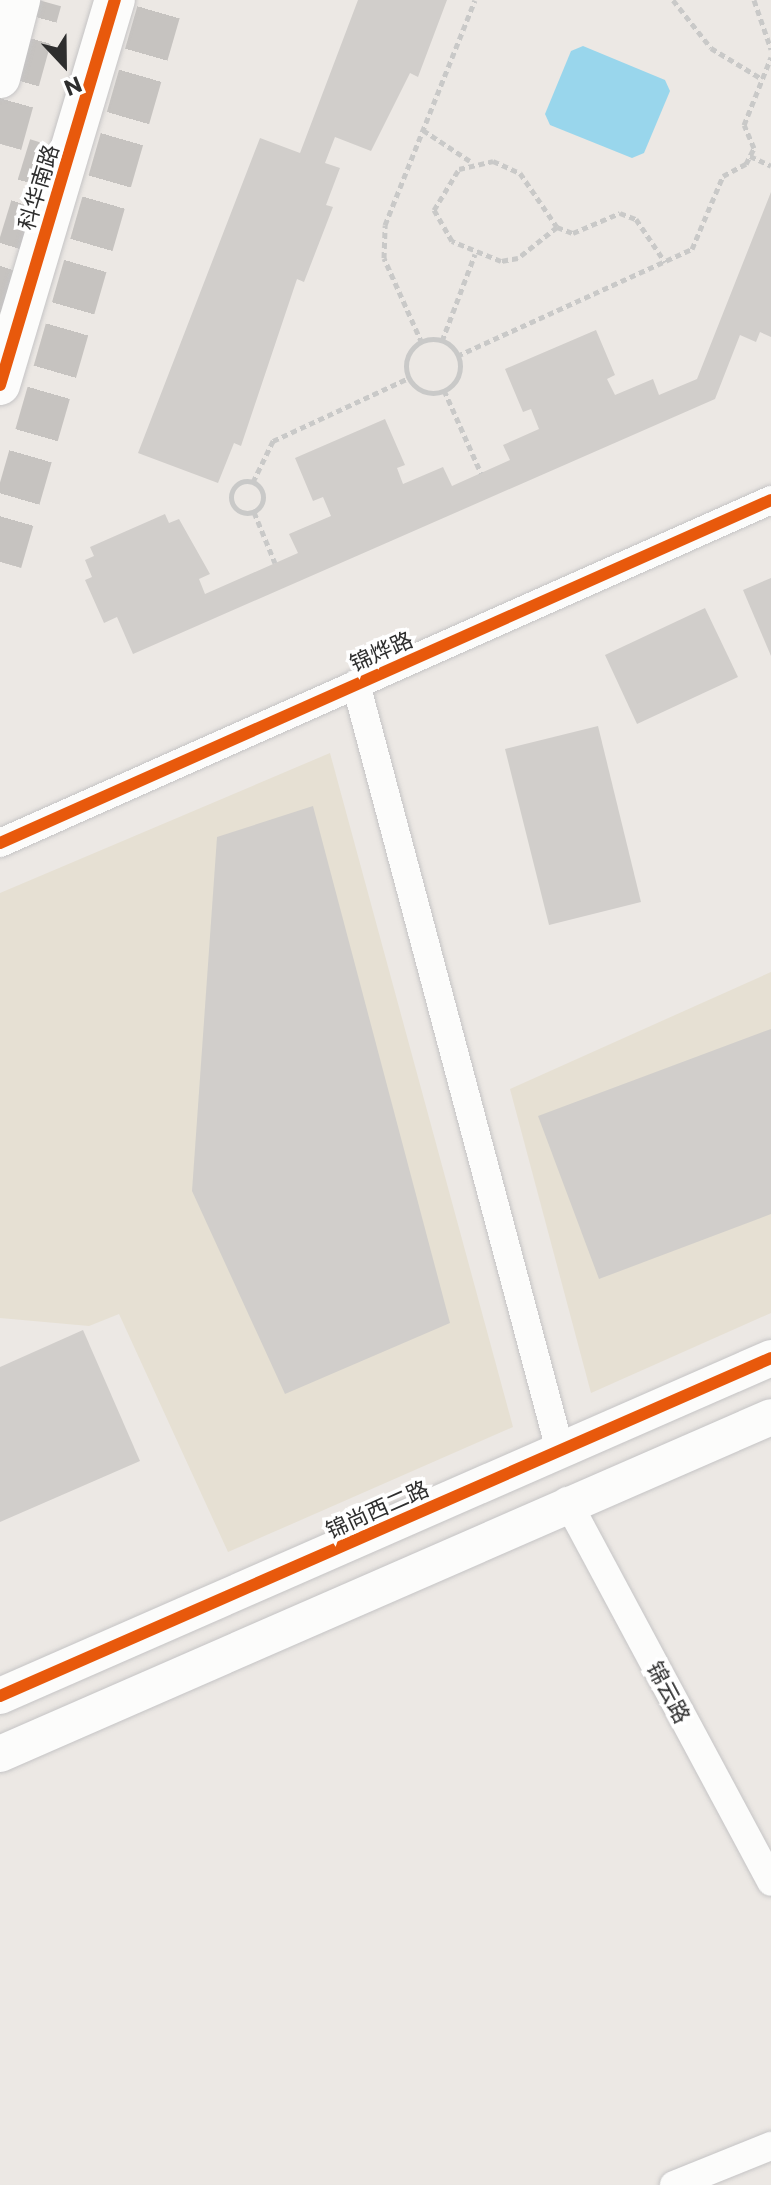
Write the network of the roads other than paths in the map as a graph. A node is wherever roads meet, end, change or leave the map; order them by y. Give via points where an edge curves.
1 (20, 0) edge
2 (115, 0) edge
3 (0, 78) edge
4 (0, 385) edge
5 (771, 500) edge
6 (356, 684) junction
7 (2, 839) edge
8 (771, 1358) edge
9 (771, 1417) edge
10 (560, 1450) junction
11 (567, 1501) junction
12 (0, 1696) edge
13 (0, 1754) edge
14 (771, 1882) edge
15 (771, 2146) edge
16 (674, 2185) edge

1 - 3 main road
2 - 4 main road, 科华南路
5 - 6 street, 锦烨路
6 - 7 street, 锦烨路
6 - 10 street
8 - 10 street, 锦尚西二路
9 - 11 street
10 - 12 street, 锦尚西二路
11 - 13 street
11 - 14 street, 锦云路
15 - 16 street

